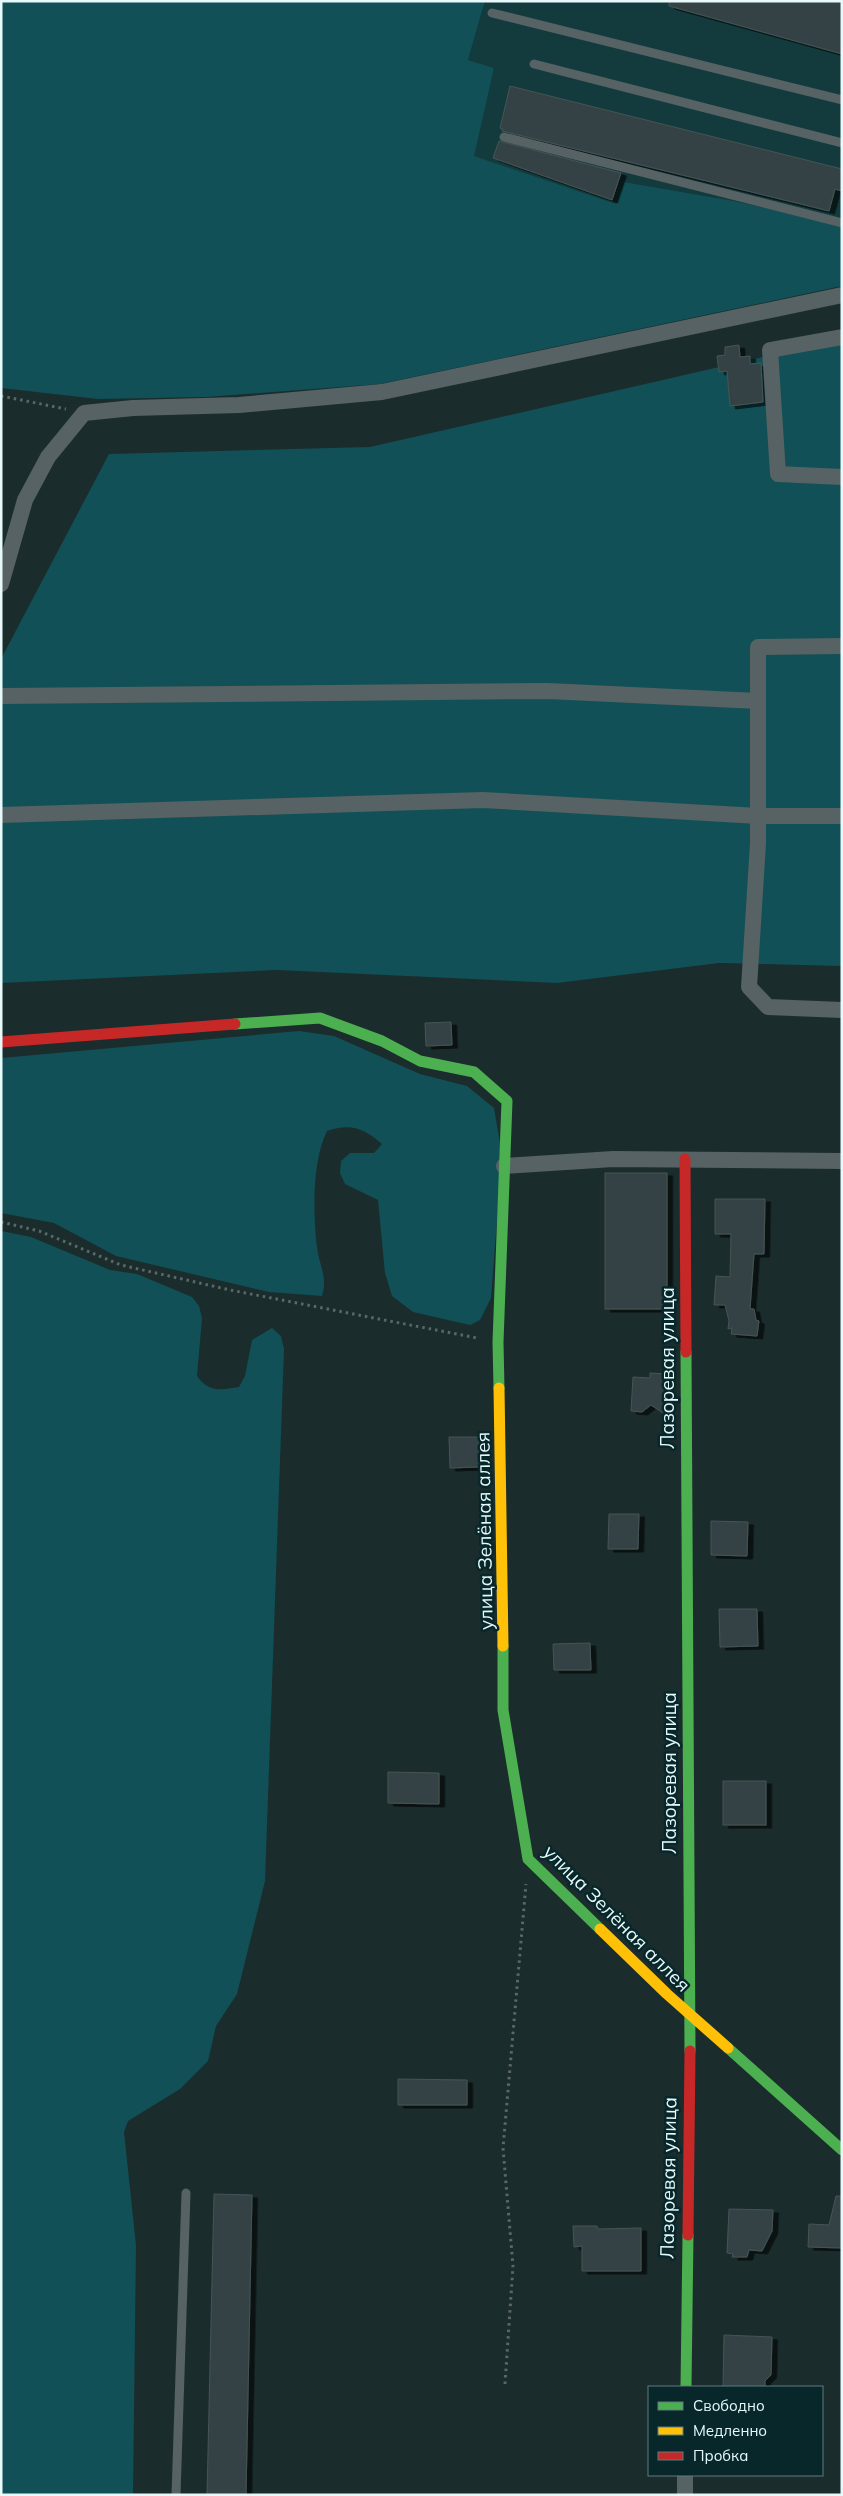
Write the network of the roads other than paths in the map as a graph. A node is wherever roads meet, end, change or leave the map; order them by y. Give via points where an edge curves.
1 (492, 13) dead end
2 (534, 64) dead end
3 (842, 100) edge
4 (504, 137) dead end
5 (842, 143) edge
6 (842, 223) edge
7 (842, 295) edge
8 (842, 337) edge
9 (842, 477) edge
10 (1, 584) edge
11 (842, 646) edge
12 (1, 696) edge
13 (758, 701) junction
14 (1, 814) edge
15 (758, 816) junction
16 (842, 816) edge
17 (842, 1010) edge
18 (1, 1042) edge
19 (686, 1159) junction
20 (842, 1161) edge
21 (504, 1166) junction
22 (690, 2014) junction
23 (842, 2150) edge
24 (186, 2193) dead end
25 (686, 2386) edge
26 (685, 2476) edge
27 (176, 2495) edge
28 (685, 2495) edge

1 - 3 lane
2 - 5 lane
4 - 6 lane
7 - 10 street via 382,392 239,405 84,413 48,457 25,500
8 - 9 street via 770,350 778,474
11 - 13 street via 758,647
12 - 13 street via 548,691
13 - 15 street
14 - 15 street via 483,800
15 - 16 street
15 - 17 street via 749,987 768,1007
18 - 21 street, улица Зелёная аллея via 320,1018 382,1041 420,1061 474,1072 507,1101
19 - 20 street
19 - 21 street via 613,1159
19 - 22 street, Лазоревая улица
21 - 22 street, улица Зелёная аллея via 498,1342 504,1580 503,1710 528,1859
22 - 23 street, улица Зелёная аллея
22 - 25 street, Лазоревая улица
24 - 27 lane
26 - 28 street

